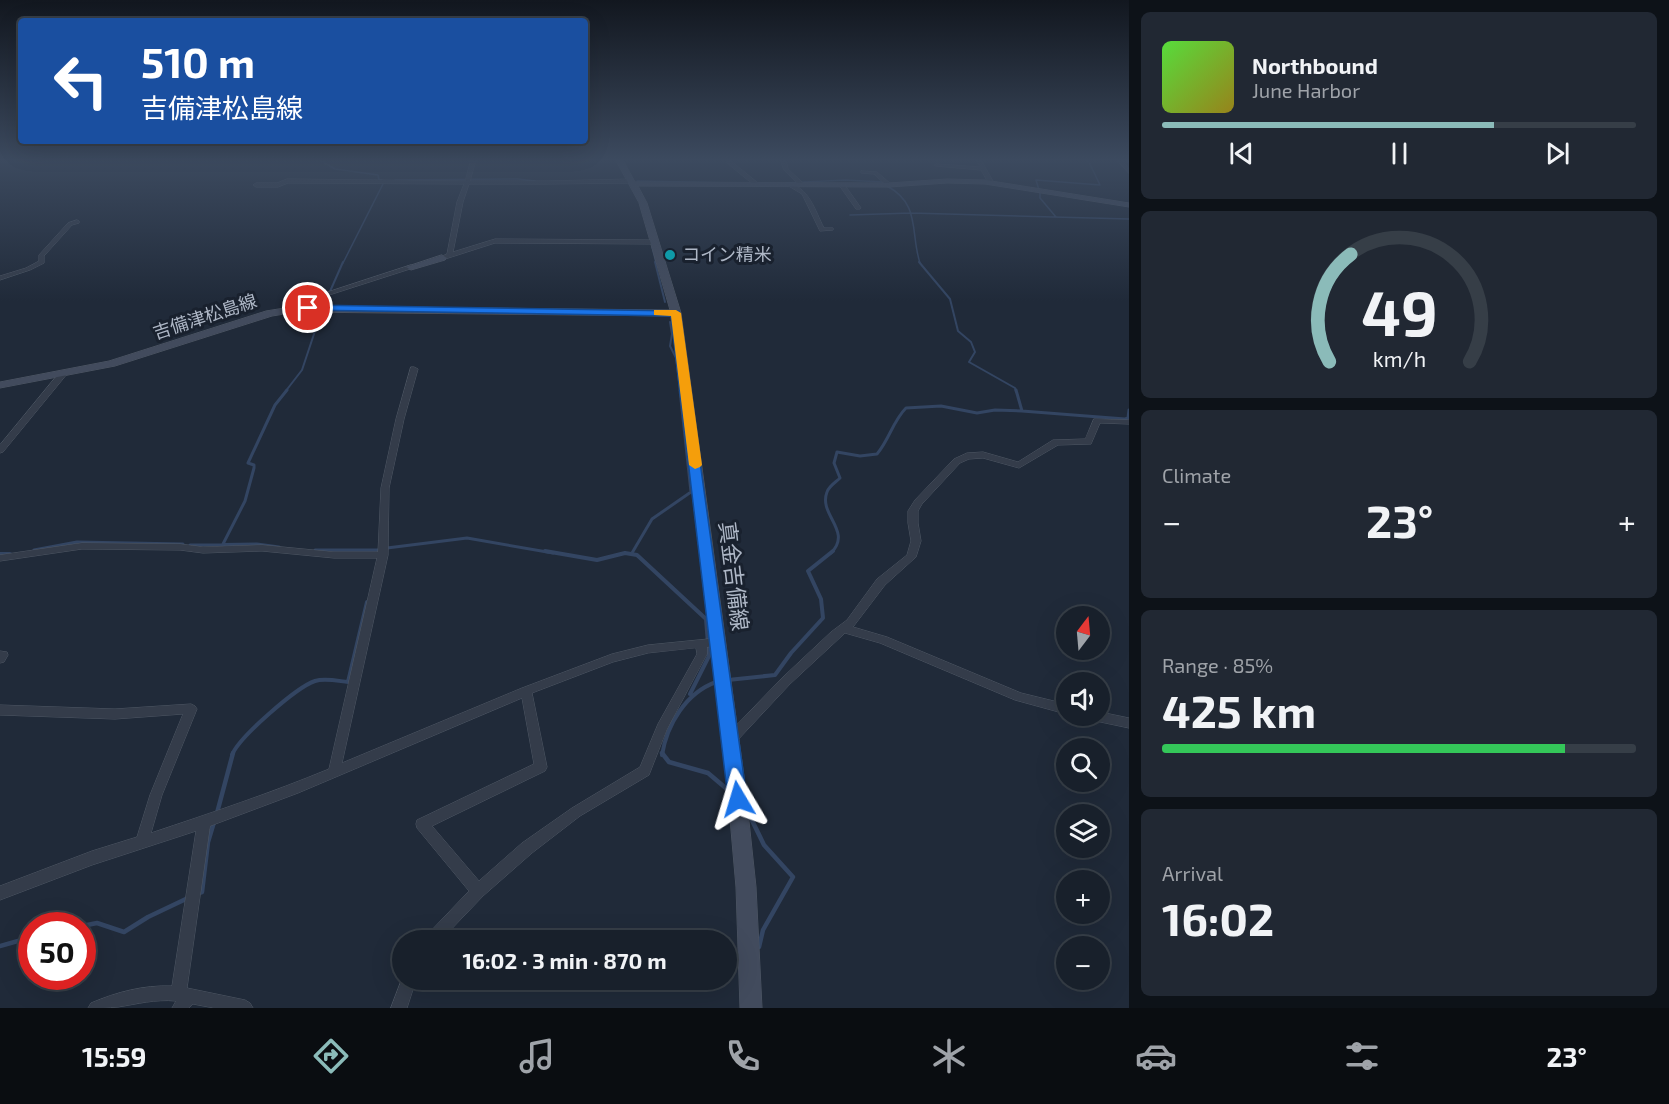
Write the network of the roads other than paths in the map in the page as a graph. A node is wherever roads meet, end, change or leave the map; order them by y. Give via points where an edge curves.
1 (459, 207) edge
2 (644, 207) edge
3 (812, 207) edge
4 (816, 219) junction
5 (826, 219) dead end
6 (77, 222) dead end
7 (831, 229) dead end
8 (655, 242) junction
9 (446, 256) junction
10 (411, 267) joint
11 (0, 278) edge
12 (285, 310) junction
13 (676, 313) junction
14 (414, 369) dead end
15 (63, 374) junction
16 (0, 385) edge
17 (1129, 422) edge
18 (0, 450) edge
19 (381, 553) junction
20 (0, 558) edge
21 (845, 629) junction
22 (709, 643) junction
23 (526, 691) junction
24 (1056, 706) edge
25 (0, 710) edge
26 (1110, 719) edge
27 (1129, 723) edge
28 (730, 740) junction
29 (334, 772) junction
30 (212, 820) junction
31 (142, 842) junction
32 (478, 891) junction
33 (0, 893) edge
34 (441, 930) edge
35 (405, 990) edge
36 (183, 998) edge
37 (96, 1008) edge
38 (245, 1008) edge
39 (399, 1008) edge
40 (751, 1008) edge

1 - 9 street
2 - 8 main road, 真金吉備線
3 - 4 street
4 - 5 street
4 - 7 street via 822,230
6 - 11 street via 70,224 41,256 42,262
8 - 9 street via 495,242
8 - 13 main road, 真金吉備線
9 - 10 main road
10 - 12 street
12 - 13 main road, 吉備津松島線
12 - 15 main road, 吉備津松島線 via 125,360
13 - 22 main road, 真金吉備線
14 - 19 street via 385,488
15 - 16 main road, 吉備津松島線
15 - 18 street
17 - 21 street via 1097,421 1088,442 1056,442 1019,465 983,455 957,461 913,511 914,552 881,582
19 - 20 street via 82,546
19 - 29 street
21 - 24 street via 883,640 1018,697
21 - 28 street via 786,681
22 - 23 street via 633,652
22 - 28 main road, 真金吉備線 via 724,680
22 - 32 street via 662,728 645,771 576,812
23 - 29 street
23 - 32 street via 541,767 422,824
25 - 31 street via 115,714 191,709 156,795
26 - 27 street
28 - 40 main road, 真金吉備線 via 746,887
29 - 30 street
30 - 31 street
30 - 36 street via 193,897
31 - 33 street
32 - 34 street
35 - 39 street
36 - 37 street via 126,996
36 - 38 street

